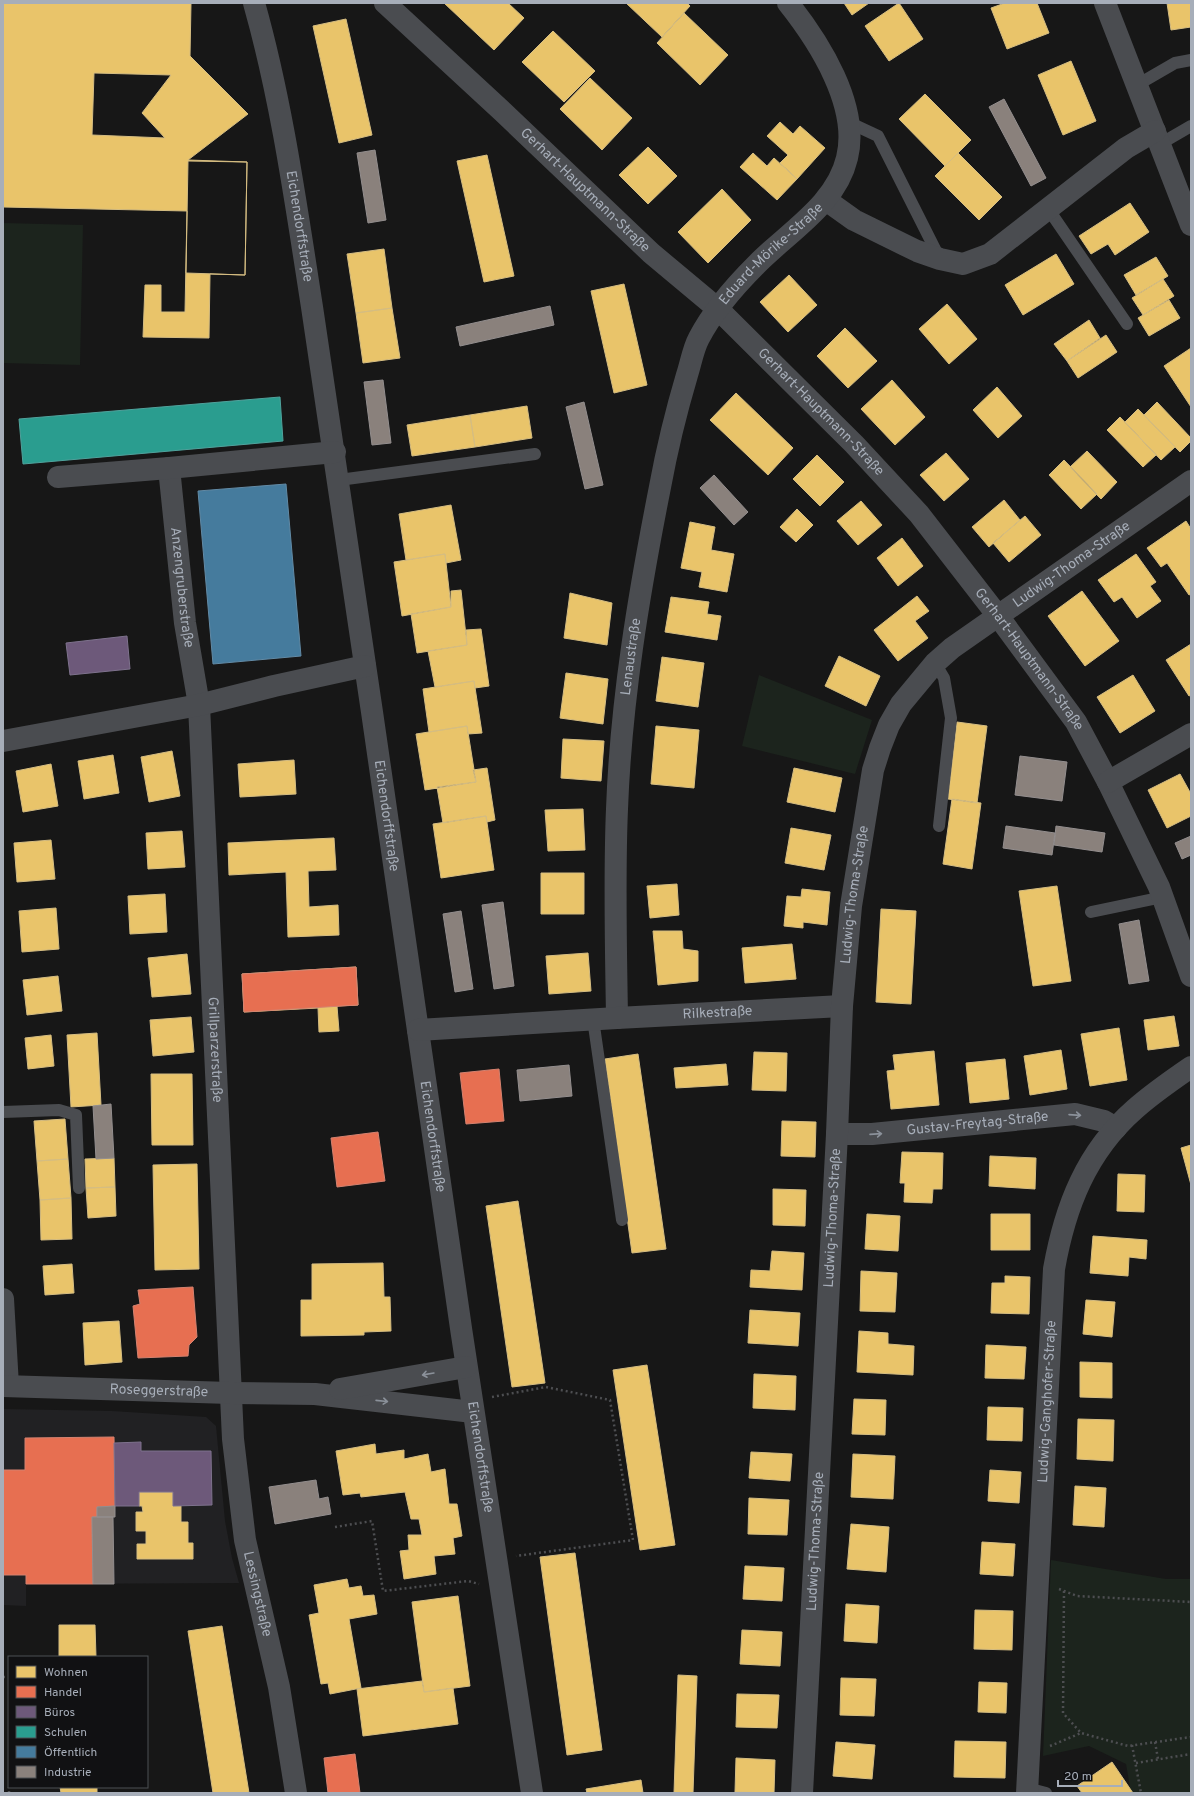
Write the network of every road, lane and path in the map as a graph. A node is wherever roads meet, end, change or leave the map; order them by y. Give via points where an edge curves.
1 (254, 3) edge
2 (385, 3) edge
3 (788, 3) edge
4 (1104, 3) edge
5 (1191, 60) edge
6 (1137, 85) junction
7 (848, 122) junction
8 (1191, 126) edge
9 (1157, 137) junction
10 (826, 200) junction
11 (1049, 210) junction
12 (1191, 225) edge
13 (940, 259) junction
14 (718, 309) junction
15 (1127, 324) dead end
16 (335, 452) junction
17 (535, 454) dead end
18 (169, 468) junction
19 (58, 477) dead end
20 (339, 480) junction
21 (1191, 481) edge
22 (998, 616) junction
23 (935, 663) junction
24 (365, 666) junction
25 (199, 705) junction
26 (1191, 734) edge
27 (3, 741) edge
28 (1108, 782) junction
29 (939, 826) dead end
30 (1163, 897) junction
31 (1090, 912) dead end
32 (1191, 976) edge
33 (842, 1006) junction
34 (617, 1018) junction
35 (592, 1019) junction
36 (418, 1030) junction
37 (1191, 1066) edge
38 (3, 1112) edge
39 (1116, 1128) junction
40 (837, 1134) junction
41 (79, 1188) dead end
42 (622, 1220) dead end
43 (3, 1299) edge
44 (466, 1367) junction
45 (5, 1386) edge
46 (230, 1393) junction
47 (315, 1394) junction
48 (472, 1406) junction
49 (335, 1527) dead end
50 (496, 1559) junction
51 (1038, 1576) junction
52 (501, 1590) junction
53 (1064, 1591) junction
54 (1191, 1602) edge
55 (1081, 1733) junction
56 (1191, 1737) edge
57 (1155, 1742) junction
58 (1132, 1745) junction
59 (1029, 1754) junction
60 (1191, 1754) edge
61 (1158, 1759) junction
62 (1136, 1763) junction
63 (1033, 1791) edge
64 (296, 1793) edge
65 (532, 1793) edge
66 (802, 1793) edge
67 (1141, 1793) edge

1 - 16 street, Eichendorffstraße via 282,123
2 - 14 street, Gerhart-Hauptmann-Straße via 651,253
3 - 7 street, Eduard-Mörike-Straße via 804,23 835,77
4 - 6 street
5 - 6 lane via 1175,63
6 - 9 street
7 - 10 street, Eduard-Mörike-Straße via 848,156 839,181
7 - 13 lane via 878,136
8 - 9 lane
9 - 11 street, Eduard-Mörike-Straße via 1126,148
9 - 12 street
10 - 13 street, Eduard-Mörike-Straße via 854,220 917,251
10 - 14 street, Eduard-Mörike-Straße via 755,266
11 - 13 street, Eduard-Mörike-Straße via 990,254 963,264
11 - 15 lane
14 - 22 street, Gerhart-Hauptmann-Straße via 854,444 919,514
14 - 34 street, Lenaustraße via 697,340 671,430 634,626 617,807
16 - 18 street
16 - 20 street, Eichendorffstraße
17 - 20 lane
18 - 19 street
18 - 25 street, Anzengruberstraße via 185,624
20 - 24 street, Eichendorffstraße
21 - 22 street, Ludwig-Thoma-Straße
22 - 23 street, Ludwig-Thoma-Straße
22 - 28 street, Gerhart-Hauptmann-Straße via 1076,722
23 - 29 lane via 944,678 951,718
23 - 33 street, Ludwig-Thoma-Straße via 901,704 880,748 851,906
24 - 25 street
24 - 36 street, Eichendorffstraße
25 - 27 street
25 - 46 street, Grillparzerstraße
26 - 28 street
28 - 30 street, Gerhart-Hauptmann-Straße
30 - 31 lane
30 - 32 street, Gerhart-Hauptmann-Straße
33 - 34 street, Rilkestraße
33 - 40 street, Ludwig-Thoma-Straße
34 - 35 street, Rilkestraße
35 - 36 street, Rilkestraße
35 - 42 lane
36 - 44 street, Eichendorffstraße
37 - 39 street, Ludwig-Ganghofer-Straße via 1155,1092
38 - 41 lane via 59,1110 76,1115
40 -> 39 street, Gustav-Freytag-Straße via 872,1134 1075,1114 1104,1121
39 - 51 street, Ludwig-Ganghofer-Straße via 1080,1179 1059,1240 1054,1269
40 - 66 street, Ludwig-Thoma-Straße
43 - 45 street
44 -> 47 street, Roseggerstraße
44 - 48 street, Eichendorffstraße
45 - 46 street, Roseggerstraße
46 - 47 street, Roseggerstraße
46 - 64 street, Lessingstraße via 236,1474 245,1540 280,1688
47 -> 48 street, Roseggerstraße
48 - 50 street, Eichendorffstraße
48 - 50 path via 546,1387 610,1400 633,1540
49 - 52 path via 372,1521 383,1591 468,1581
50 - 52 street, Eichendorffstraße
51 - 53 path via 1051,1586
51 - 59 street, Ludwig-Ganghofer-Straße
52 - 65 street, Eichendorffstraße
53 - 54 path via 1077,1596
53 - 55 path via 1063,1714
55 - 58 path
55 - 59 path
56 - 57 path
57 - 58 path
57 - 61 path
58 - 62 path
59 - 63 street, Ludwig-Ganghofer-Straße
60 - 61 path
61 - 62 path
62 - 67 path

